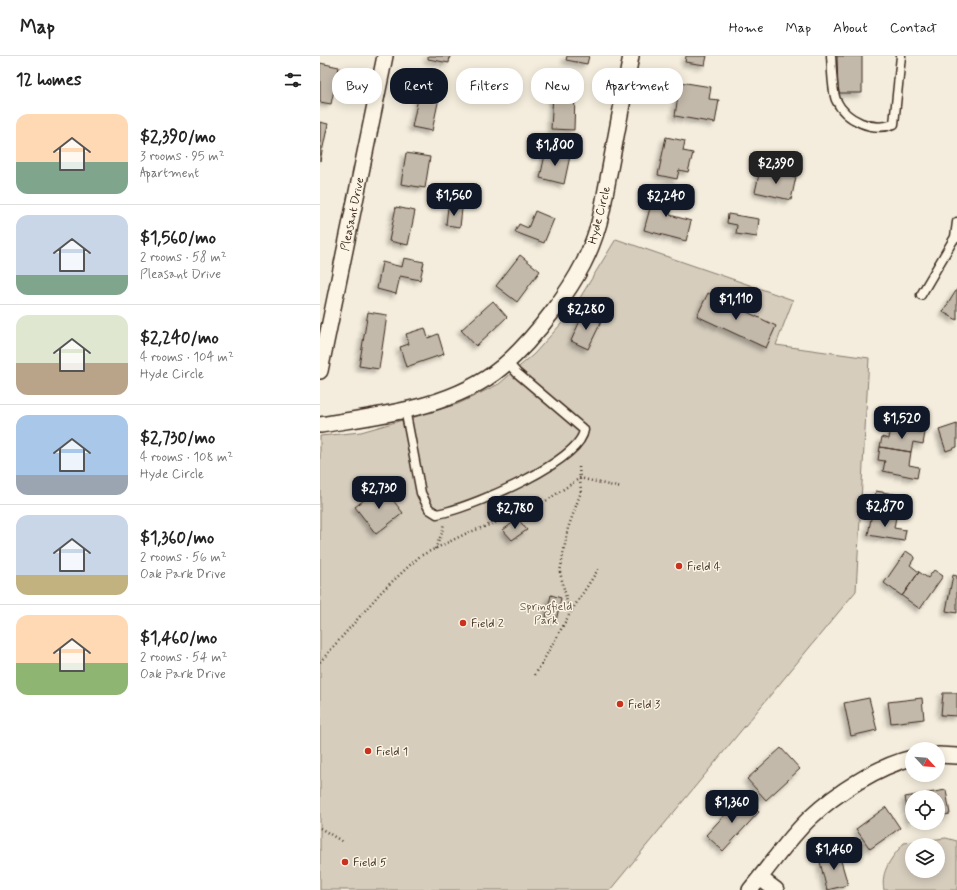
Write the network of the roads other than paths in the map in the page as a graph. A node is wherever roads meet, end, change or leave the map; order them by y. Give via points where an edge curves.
1 (385, 56) edge
2 (631, 56) edge
3 (830, 56) edge
4 (901, 56) edge
5 (957, 222) edge
6 (956, 237) edge
7 (920, 295) dead end
8 (507, 362) junction
9 (320, 371) edge
10 (405, 409) junction
11 (320, 425) edge
12 (945, 755) edge
13 (957, 756) edge
14 (905, 761) edge
15 (760, 878) junction
16 (750, 890) edge
17 (776, 890) edge

1 - 9 street, Pleasant Drive
2 - 8 street, Hyde Circle via 602,211 588,258 544,323 525,346
3 - 4 lane via 836,99 846,112 864,125 885,127 894,124
5 - 6 lane
6 - 7 lane
8 - 10 street, Hyde Circle via 479,383 454,395
8 - 10 lane via 584,430 575,446 559,459 503,492 446,512 437,514 429,509 421,493
10 - 11 street, Hyde Circle
12 - 13 street
14 - 15 street via 882,769 811,817
15 - 16 street
15 - 17 street

